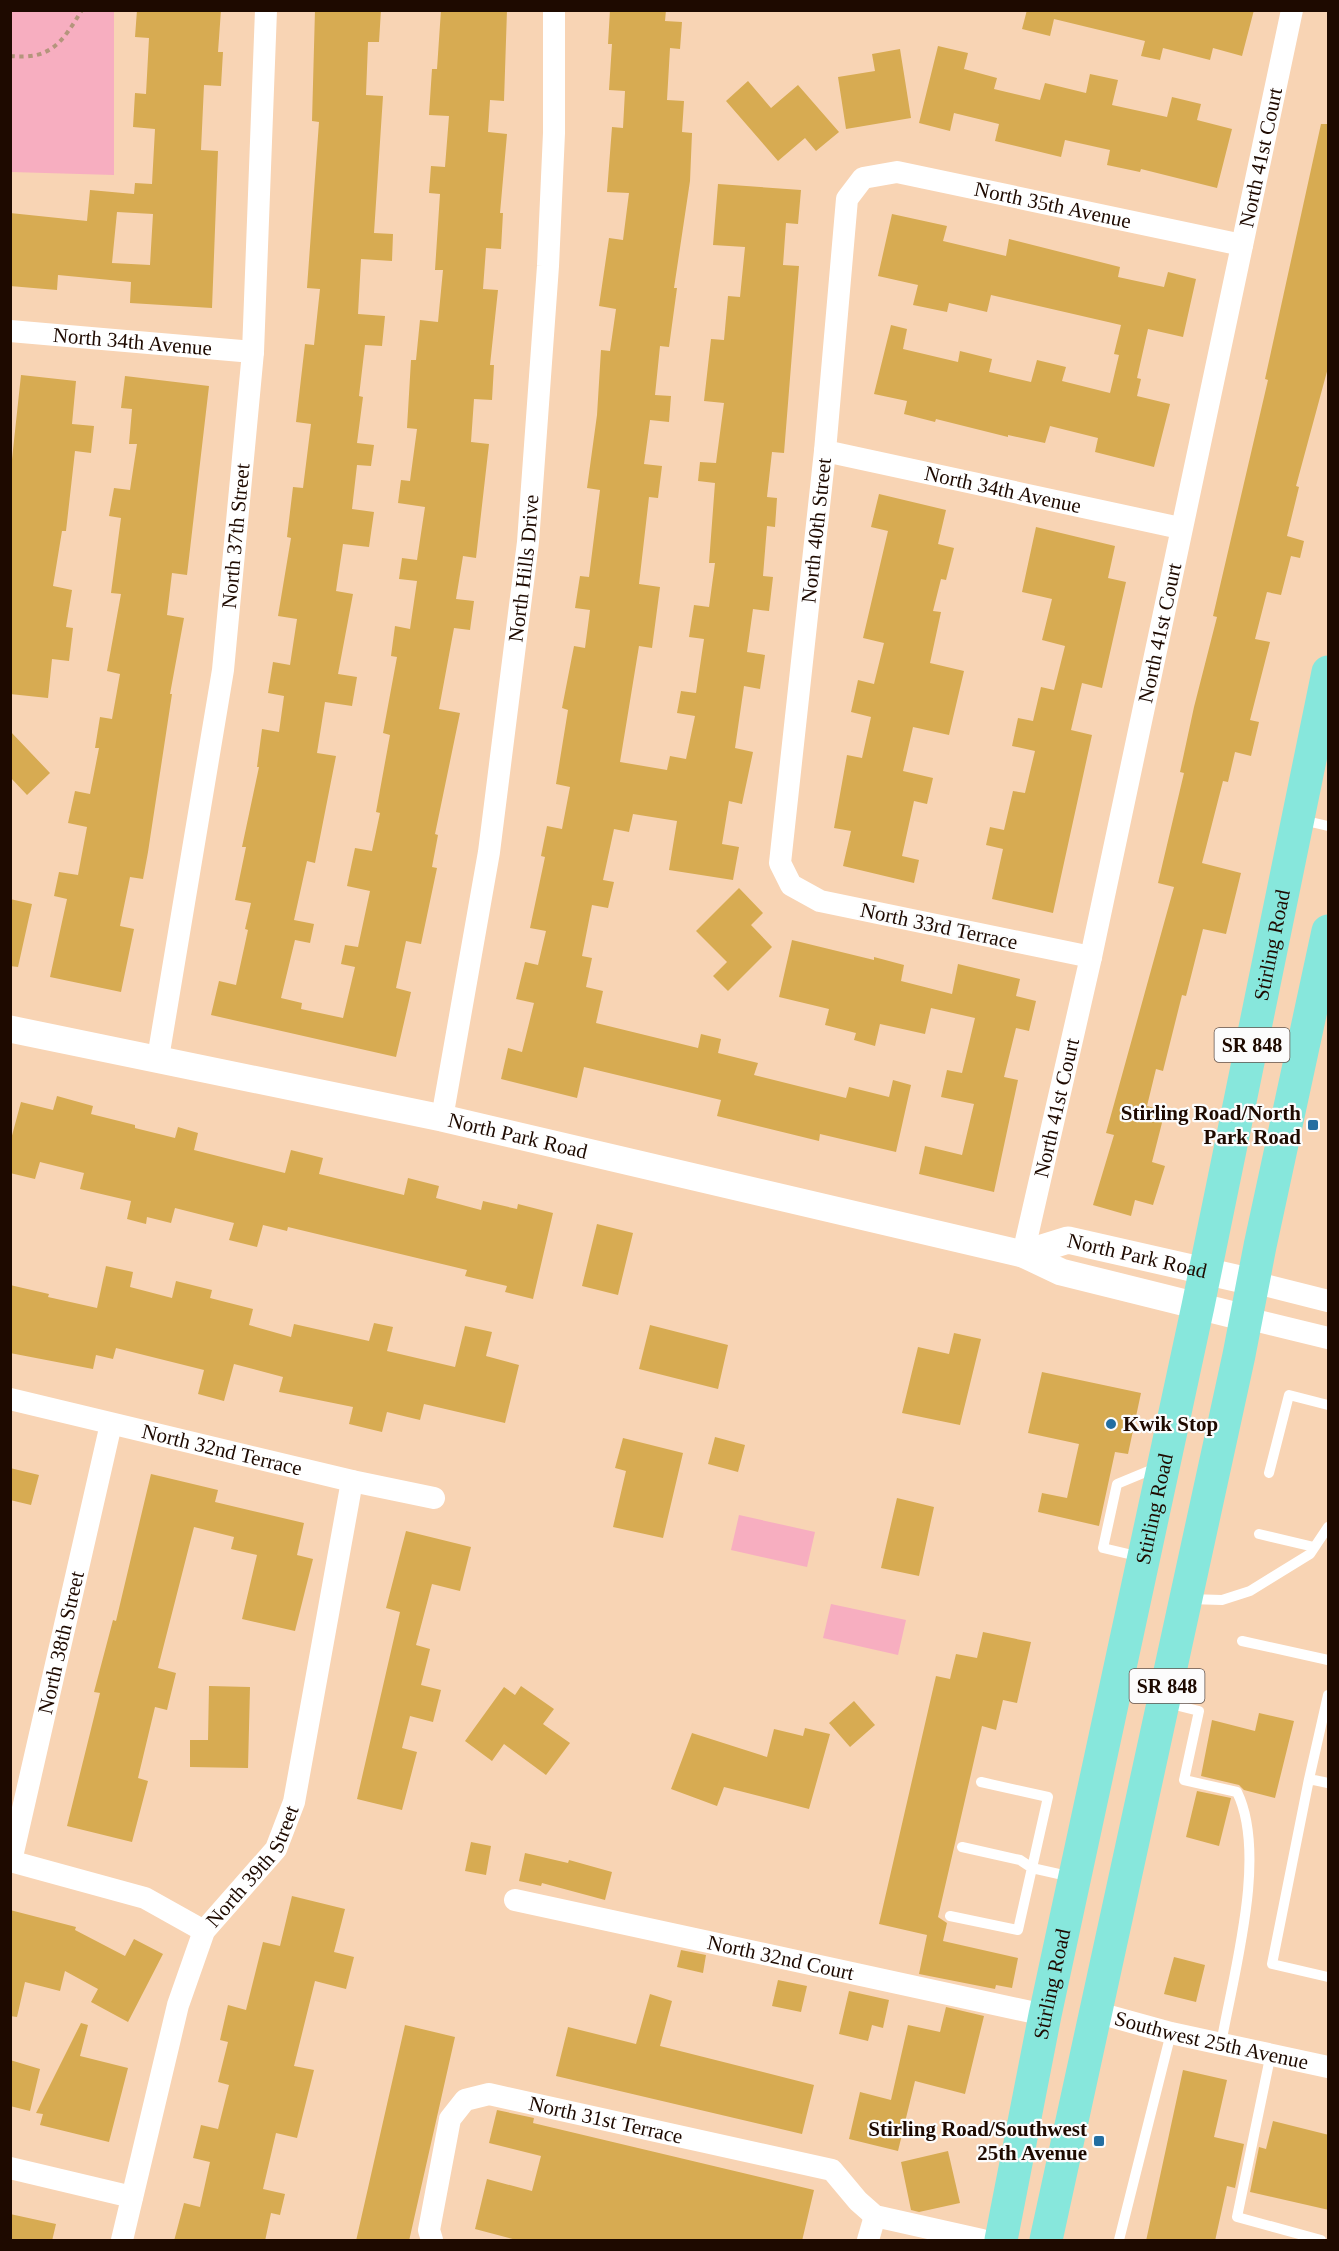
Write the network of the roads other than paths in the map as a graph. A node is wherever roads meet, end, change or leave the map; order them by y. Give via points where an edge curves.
1 (266, 10) edge
2 (554, 10) edge
3 (1292, 10) edge
4 (863, 178) joint
5 (1242, 244) junction
6 (10, 332) edge
7 (253, 352) junction
8 (825, 451) junction
9 (1180, 528) junction
10 (1329, 672) edge
11 (1313, 822) edge
12 (791, 885) joint
13 (1329, 931) edge
14 (1091, 957) junction
15 (10, 1029) edge
16 (158, 1058) junction
17 (442, 1118) junction
18 (1023, 1254) junction
19 (1205, 1270) junction
20 (1253, 1282) junction
21 (1329, 1301) edge
22 (1198, 1306) junction
23 (1246, 1318) junction
24 (1329, 1338) edge
25 (10, 1399) edge
26 (1329, 1405) edge
27 (111, 1424) junction
28 (1164, 1464) junction
29 (1269, 1473) dead end
30 (352, 1481) junction
31 (434, 1498) dead end
32 (1329, 1527) edge
33 (1259, 1534) dead end
34 (1314, 1547) junction
35 (1144, 1558) junction
36 (1186, 1599) junction
37 (1242, 1641) dead end
38 (1329, 1660) edge
39 (1329, 1695) edge
40 (1163, 1703) junction
41 (1309, 1779) junction
42 (981, 1782) dead end
43 (1329, 1783) edge
44 (962, 1847) dead end
45 (11, 1861) edge
46 (1032, 1868) junction
47 (1076, 1878) junction
48 (515, 1900) dead end
49 (950, 1916) dead end
50 (1065, 1929) junction
51 (204, 1931) junction
52 (1329, 1977) edge
53 (1095, 2012) junction
54 (1045, 2015) junction
55 (1170, 2033) junction
56 (1221, 2044) junction
57 (1271, 2053) junction
58 (1329, 2067) edge
59 (1079, 2089) junction
60 (10, 2168) edge
61 (132, 2197) junction
62 (875, 2216) junction
63 (1279, 2229) junction
64 (1051, 2240) edge
65 (122, 2241) edge
66 (432, 2241) edge
67 (868, 2241) edge
68 (982, 2241) edge
69 (1001, 2241) edge
70 (1119, 2241) edge
71 (1277, 2241) edge
72 (1321, 2241) edge

1 - 7 street, North 37th Street
2 - 17 street, North Hills Drive via 548,266 528,542 489,852
3 - 5 street, North 41st Court
4 - 5 street, North 35th Avenue via 897,172
4 - 8 street, North 40th Street via 847,199
5 - 9 street, North 41st Court
6 - 7 street, North 34th Avenue
7 - 16 street, North 37th Street via 223,670
8 - 9 street, North 34th Avenue
8 - 12 street, North 40th Street via 780,863
9 - 14 street, North 41st Court
10 - 11 main road, Stirling Road / SR 848
11 - 19 main road, Stirling Road / SR 848
12 - 14 street, North 33rd Terrace via 820,901
13 - 20 main road, SR 848 via 1314,1020
14 - 18 street, North 41st Court
15 - 16 street, North Park Road
16 - 17 street, North Park Road
17 - 18 street, North Park Road
18 - 19 street, North Park Road via 1068,1240
18 - 22 street, North Park Road via 1061,1272
19 - 20 street, North Park Road
19 - 22 main road, Stirling Road / SR 848
20 - 21 street
20 - 23 main road, SR 848
22 - 23 street, North Park Road
22 - 28 main road, Stirling Road / SR 848
23 - 24 street
23 - 36 main road, SR 848
25 - 27 street, North 32nd Terrace
26 - 29 lane via 1289,1395
27 - 30 street, North 32nd Terrace
27 - 45 street, North 38th Street
28 - 35 main road, Stirling Road / SR 848
28 - 35 lane via 1117,1485 1103,1548
30 - 31 street, North 32nd Terrace
30 - 51 street, North 39th Street via 294,1802 276,1850
32 - 34 lane
33 - 34 lane
34 - 36 lane via 1310,1554 1250,1591 1222,1600
35 - 47 main road, Stirling Road / SR 848
36 - 40 main road, SR 848
37 - 38 lane
39 - 41 lane
40 - 53 main road, SR 848
40 - 56 lane via 1199,1711 1184,1780 1237,1792 1246,1809 1250,1880
41 - 43 lane
41 - 52 lane via 1272,1964
42 - 46 lane via 1048,1797
44 - 46 lane via 1020,1860
45 - 51 street via 145,1898
46 - 47 lane
46 - 49 lane via 1018,1930
47 - 50 main road, Stirling Road / SR 848
48 - 54 street, North 32nd Court
50 - 53 main road via 1086,2000
50 - 54 main road, Stirling Road / SR 848
51 - 61 street, North 39th Street via 178,2005
53 - 55 street, Southwest 25th Avenue
53 - 59 main road, SR 848
54 - 59 main road via 1070,2050
54 - 69 main road, Stirling Road / SR 848
55 - 56 street, Southwest 25th Avenue
55 - 70 lane
56 - 57 street, Southwest 25th Avenue
57 - 58 street, Southwest 25th Avenue
57 - 63 lane via 1237,2217
59 - 64 main road, SR 848
60 - 61 street
61 - 65 street, North 39th Street
62 - 66 street, North 31st Terrace via 832,2170 489,2094 465,2100 450,2119 429,2230
62 - 67 street
62 - 68 street
63 - 71 lane
63 - 72 lane

